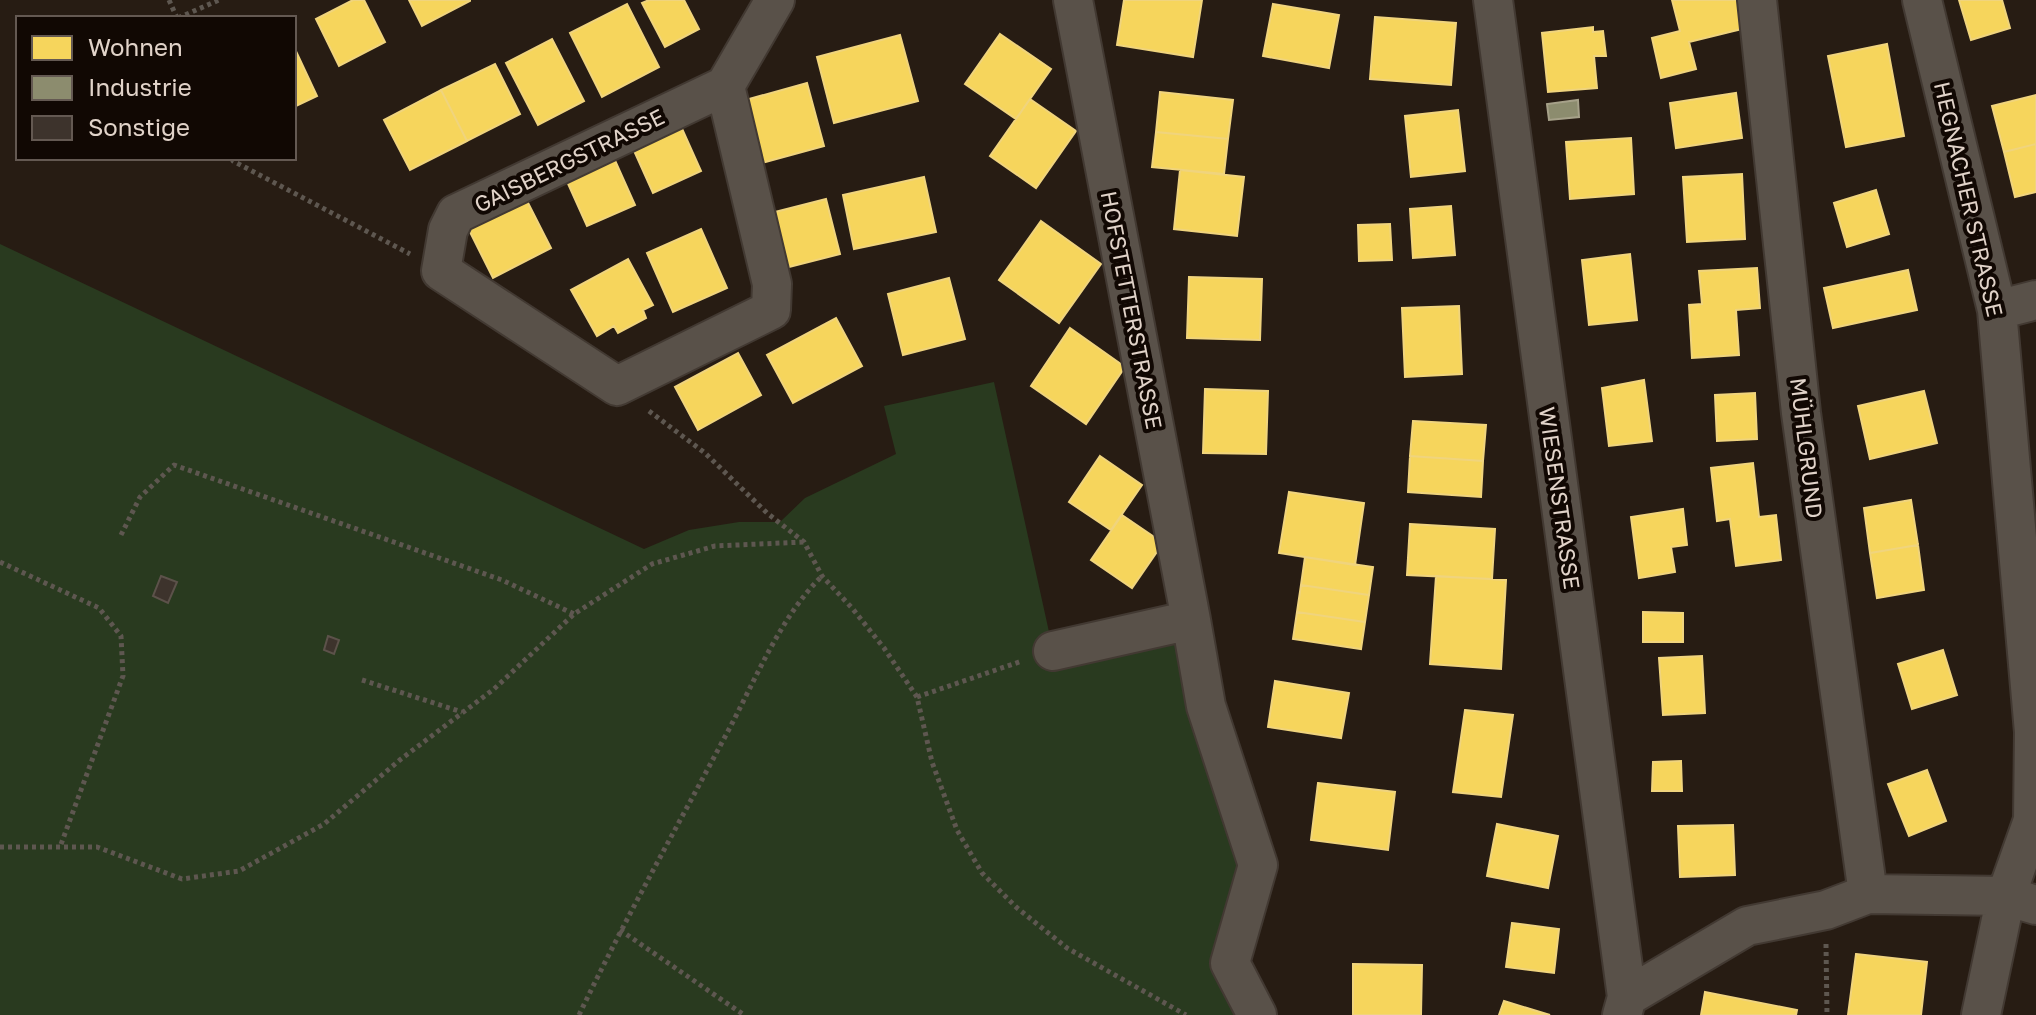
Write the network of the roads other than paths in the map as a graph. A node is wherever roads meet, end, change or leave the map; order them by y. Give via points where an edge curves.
1 (775, 0) edge
2 (1073, 0) edge
3 (1493, 0) edge
4 (1757, 0) edge
5 (1922, 0) edge
6 (725, 86) junction
7 (2036, 300) edge
8 (1997, 310) junction
9 (1191, 620) junction
10 (1053, 651) road end
11 (1868, 894) junction
12 (2021, 900) edge
13 (1625, 1006) edge
14 (1257, 1015) edge
15 (1981, 1015) edge

1 - 6 street
2 - 9 street, HOFSTETTERSTRASSE
3 - 13 street, WIESENSTRASSE
4 - 11 street, MÜHLGRUND via 1801,413
5 - 8 street, HEGNACHER STRASSE
6 - 6 street, GAISBERGSTRASSE via 772,284 771,310 617,386 441,271 456,214
7 - 8 street
8 - 12 street, HEGNACHER STRASSE via 2034,732 2033,820
9 - 10 street
9 - 14 street, HOFSTETTERSTRASSE via 1206,706 1258,865 1230,963
11 - 12 street
11 - 13 street via 1826,910 1747,926
12 - 15 street, HEGNACHER STRASSE

